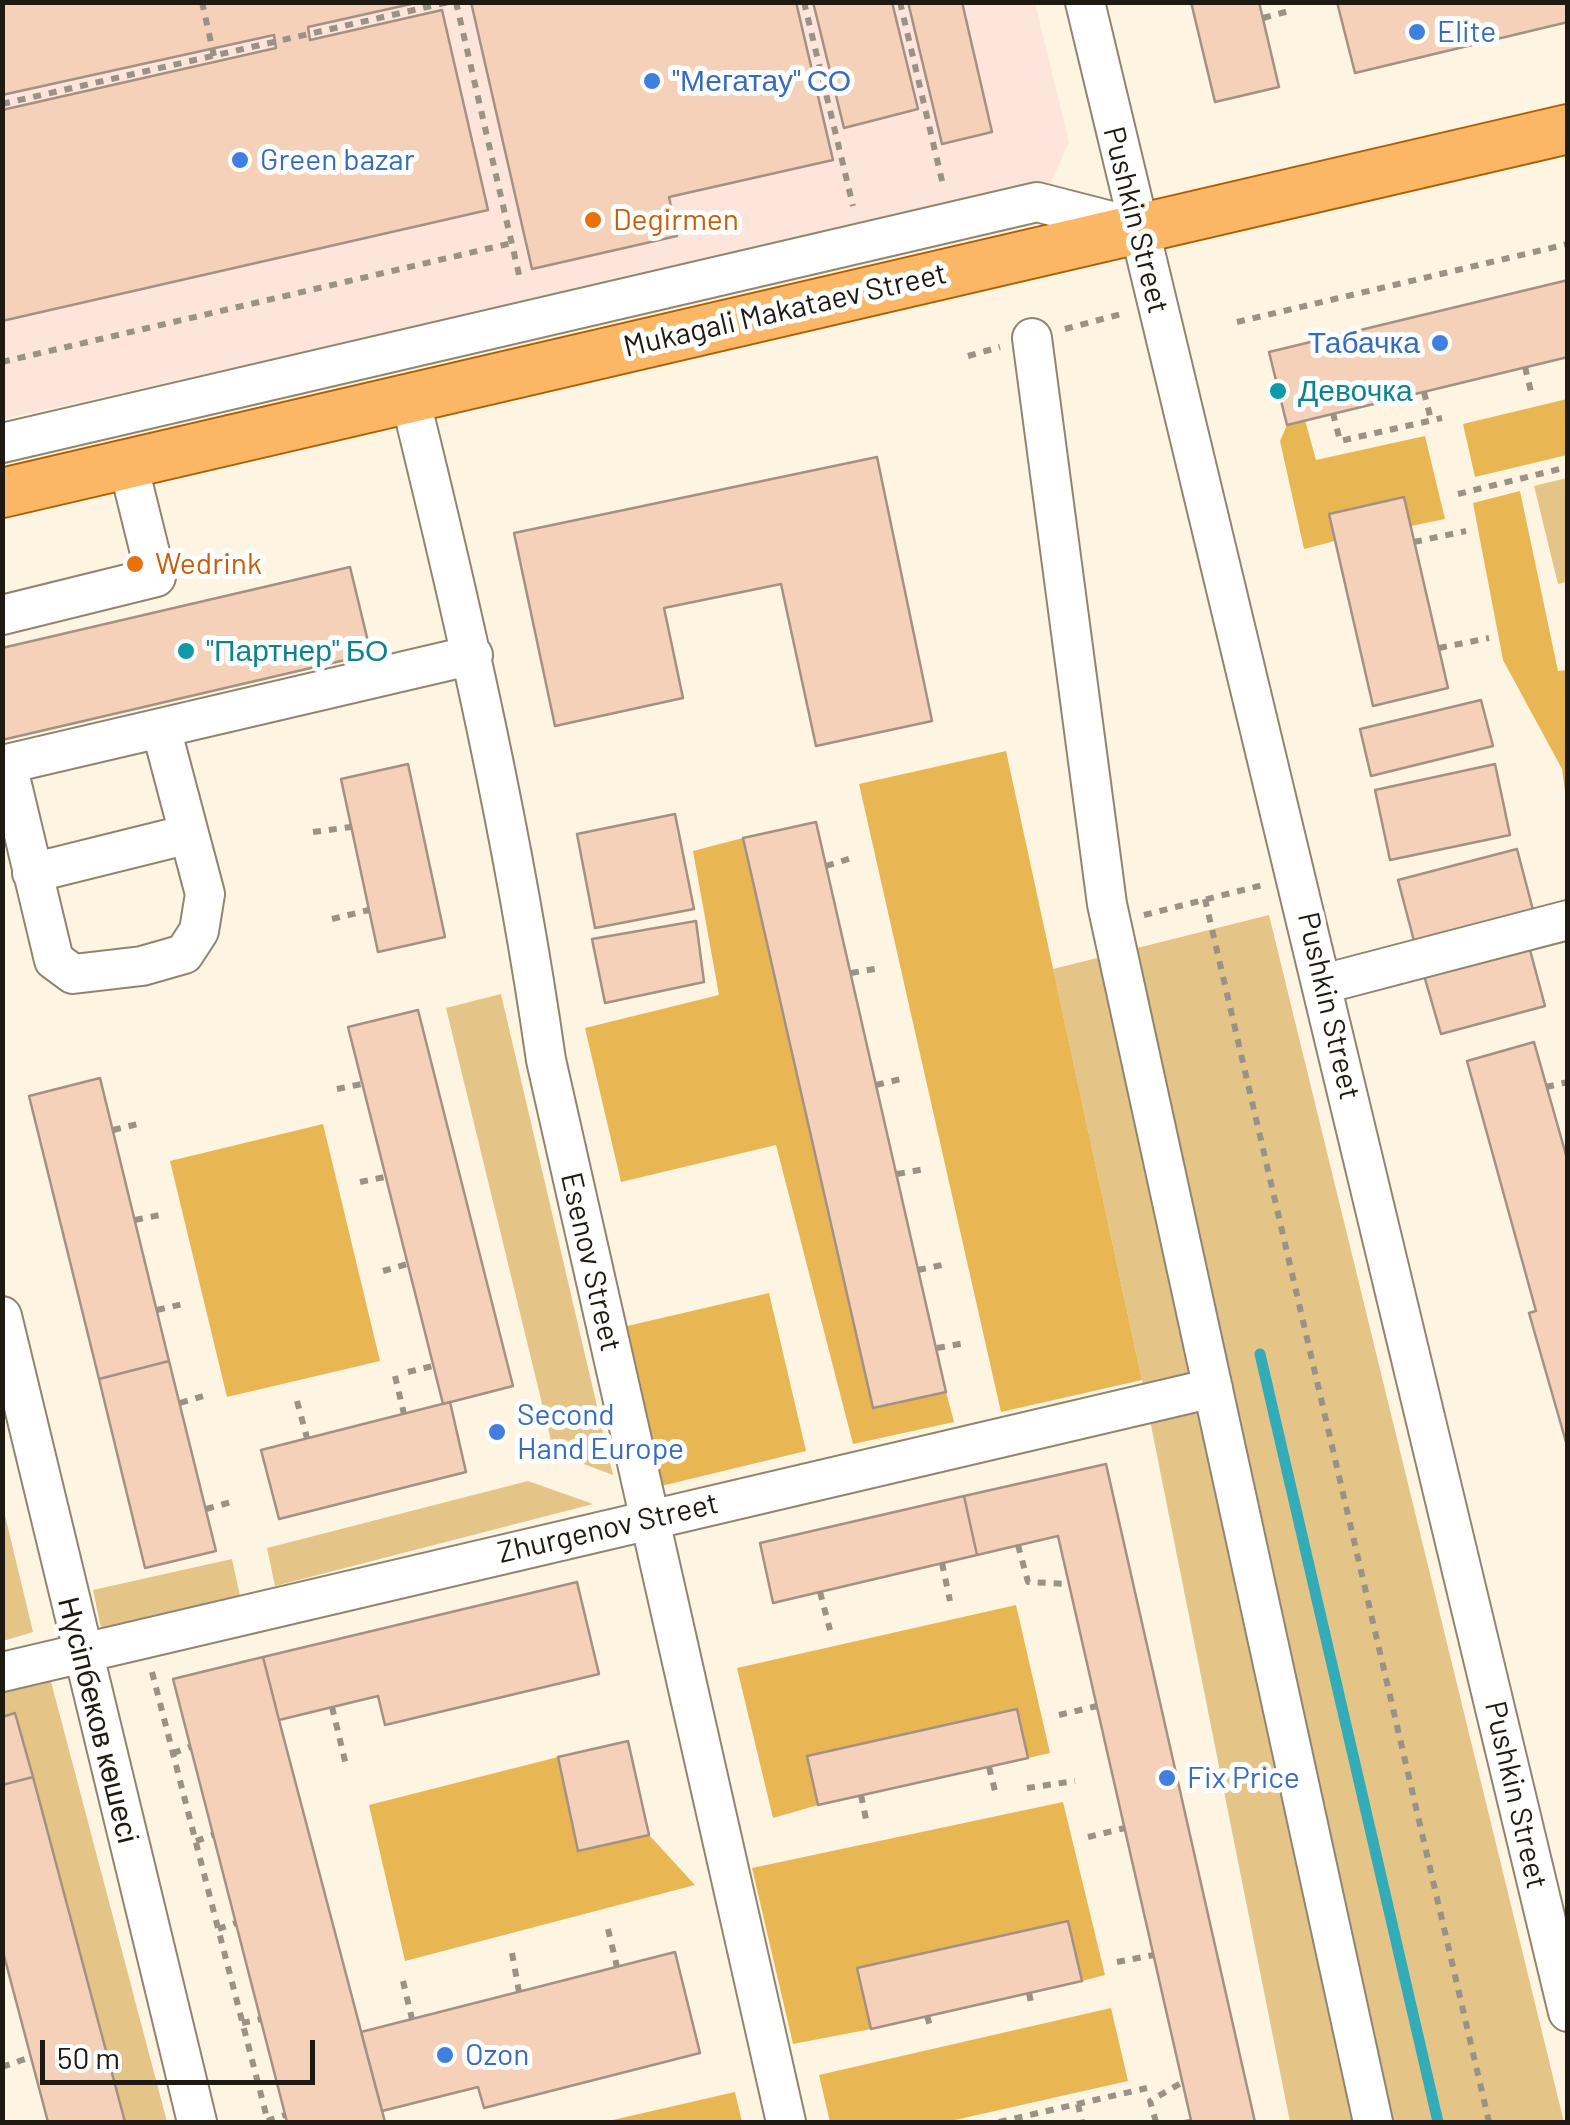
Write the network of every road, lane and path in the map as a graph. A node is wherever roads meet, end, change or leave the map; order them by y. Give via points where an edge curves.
1 (202, 2) edge
2 (452, 2) edge
3 (804, 2) edge
4 (900, 2) edge
5 (1085, 2) edge
6 (1289, 11) dead end
7 (1262, 18) dead end
8 (214, 56) junction
9 (2, 104) edge
10 (1568, 128) edge
11 (943, 186) dead end
12 (853, 206) dead end
13 (1138, 228) junction
14 (512, 243) junction
15 (1568, 244) edge
16 (520, 279) dead end
17 (1237, 322) dead end
18 (1032, 338) dead end
19 (2, 362) edge
20 (1525, 367) dead end
21 (1424, 392) dead end
22 (1532, 396) dead end
23 (410, 398) junction
24 (1334, 413) dead end
25 (1442, 418) dead end
26 (1431, 420) junction
27 (2, 442) edge
28 (128, 464) junction
29 (1568, 467) edge
30 (2, 493) edge
31 (1458, 494) dead end
32 (1466, 531) dead end
33 (1414, 542) dead end
34 (2, 615) edge
35 (1488, 638) dead end
36 (1438, 648) dead end
37 (473, 654) junction
38 (161, 728) junction
39 (5, 765) edge
40 (351, 826) dead end
41 (312, 832) dead end
42 (189, 834) junction
43 (854, 857) dead end
44 (826, 866) dead end
45 (32, 872) junction
46 (1298, 876) junction
47 (1206, 899) junction
48 (369, 910) dead end
49 (332, 919) dead end
50 (1568, 920) edge
51 (1112, 923) junction
52 (880, 968) dead end
53 (851, 973) dead end
54 (1324, 984) junction
55 (904, 1078) dead end
56 (1568, 1082) edge
57 (362, 1084) dead end
58 (876, 1085) dead end
59 (1546, 1087) dead end
60 (337, 1089) dead end
61 (142, 1122) dead end
62 (113, 1130) dead end
63 (926, 1169) dead end
64 (897, 1174) dead end
65 (385, 1177) dead end
66 (360, 1182) dead end
67 (165, 1214) dead end
68 (135, 1220) dead end
69 (407, 1264) dead end
70 (947, 1264) dead end
71 (918, 1270) dead end
72 (383, 1271) dead end
73 (188, 1302) dead end
74 (158, 1310) dead end
75 (2, 1316) edge
76 (965, 1343) dead end
77 (937, 1348) dead end
78 (432, 1366) dead end
79 (408, 1372) dead end
80 (395, 1376) dead end
81 (1213, 1388) junction
82 (210, 1394) dead end
83 (297, 1401) dead end
84 (180, 1403) dead end
85 (404, 1414) dead end
86 (306, 1438) dead end
87 (235, 1501) dead end
88 (206, 1508) dead end
89 (648, 1519) junction
90 (1018, 1545) dead end
91 (942, 1563) dead end
92 (1070, 1584) dead end
93 (820, 1592) dead end
94 (950, 1601) dead end
95 (830, 1630) dead end
96 (143, 1637) junction
97 (80, 1652) junction
98 (2, 1672) edge
99 (1097, 1706) dead end
100 (332, 1708) dead end
101 (1060, 1714) dead end
102 (190, 1746) dead end
103 (173, 1753) junction
104 (346, 1765) dead end
105 (989, 1767) dead end
106 (1074, 1781) dead end
107 (1027, 1788) dead end
108 (996, 1795) dead end
109 (861, 1796) dead end
110 (867, 1824) dead end
111 (1125, 1828) dead end
112 (213, 1835) dead end
113 (1088, 1837) dead end
114 (196, 1842) junction
115 (236, 1923) dead end
116 (218, 1929) junction
117 (608, 1929) dead end
118 (512, 1953) dead end
119 (1154, 1955) dead end
120 (1117, 1962) dead end
121 (617, 1967) dead end
122 (403, 1981) dead end
123 (519, 1992) dead end
124 (1029, 1993) dead end
125 (1032, 2006) dead end
126 (1568, 2012) edge
127 (927, 2016) dead end
128 (260, 2019) dead end
129 (412, 2019) dead end
130 (242, 2022) junction
131 (931, 2029) dead end
132 (32, 2057) dead end
133 (2, 2067) edge
134 (1183, 2082) dead end
135 (1146, 2088) dead end
136 (1078, 2104) junction
137 (285, 2115) dead end
138 (197, 2122) edge
139 (268, 2122) edge
140 (786, 2122) edge
141 (999, 2122) edge
142 (1082, 2122) edge
143 (1156, 2122) edge
144 (1373, 2122) edge
145 (1490, 2122) edge

1 - 8 path
2 - 8 path
2 - 14 path
3 - 12 path
4 - 11 path
5 - 13 street, Pushkin Street
6 - 7 path
8 - 9 path
10 - 13 main road, Mukagali Makataev Street
13 - 23 main road, Mukagali Makataev Street
13 - 27 street via 1037,202
13 - 46 street, Pushkin Street
14 - 16 path
14 - 19 path
15 - 17 path
18 - 51 street
20 - 22 path
21 - 26 path
23 - 28 main road, Mukagali Makataev Street
23 - 37 street, Esenov Street
24 - 26 path via 1340,441
25 - 26 path
28 - 30 main road, Mukagali Makataev Street
28 - 34 street via 156,577
29 - 31 path
32 - 33 path
35 - 36 path
37 - 38 street
37 - 89 street, Esenov Street via 546,1060
38 - 39 street
38 - 42 street
39 - 45 street
40 - 41 path
42 - 45 street
42 - 45 street via 205,894 199,931 184,954 142,966 73,974 54,960
43 - 44 path
46 - 47 path
46 - 54 street, Pushkin Street
47 - 51 path
47 - 145 path
48 - 49 path
50 - 54 street
51 - 81 street
52 - 53 path
54 - 126 street, Pushkin Street
55 - 58 path
56 - 59 path
57 - 60 path
61 - 62 path
63 - 64 path
65 - 66 path
67 - 68 path
69 - 72 path
70 - 71 path
73 - 74 path
75 - 97 street, Нүсіпбеков көшесі
76 - 77 path
78 - 79 path
80 - 85 path
81 - 89 street, Zhurgenov Street
81 - 144 street
82 - 84 path
83 - 86 path
87 - 88 path
89 - 96 street, Zhurgenov Street
89 - 140 street, Esenov Street
90 - 92 path via 1028,1582
91 - 94 path
93 - 95 path
96 - 97 street, Zhurgenov Street
96 - 103 path
97 - 98 street, Zhurgenov Street
97 - 138 street, Нүсіпбеков көшесі
99 - 101 path
100 - 104 path
102 - 103 path
103 - 114 path
105 - 108 path
106 - 107 path
109 - 110 path
111 - 113 path
112 - 114 path
114 - 116 path
115 - 116 path
116 - 130 path
117 - 121 path
118 - 123 path
119 - 120 path
122 - 129 path
124 - 125 path
127 - 131 path
128 - 130 path
130 - 139 path
132 - 133 path
134 - 143 path via 1150,2101
135 - 136 path
136 - 141 path
136 - 142 path
137 - 139 path

